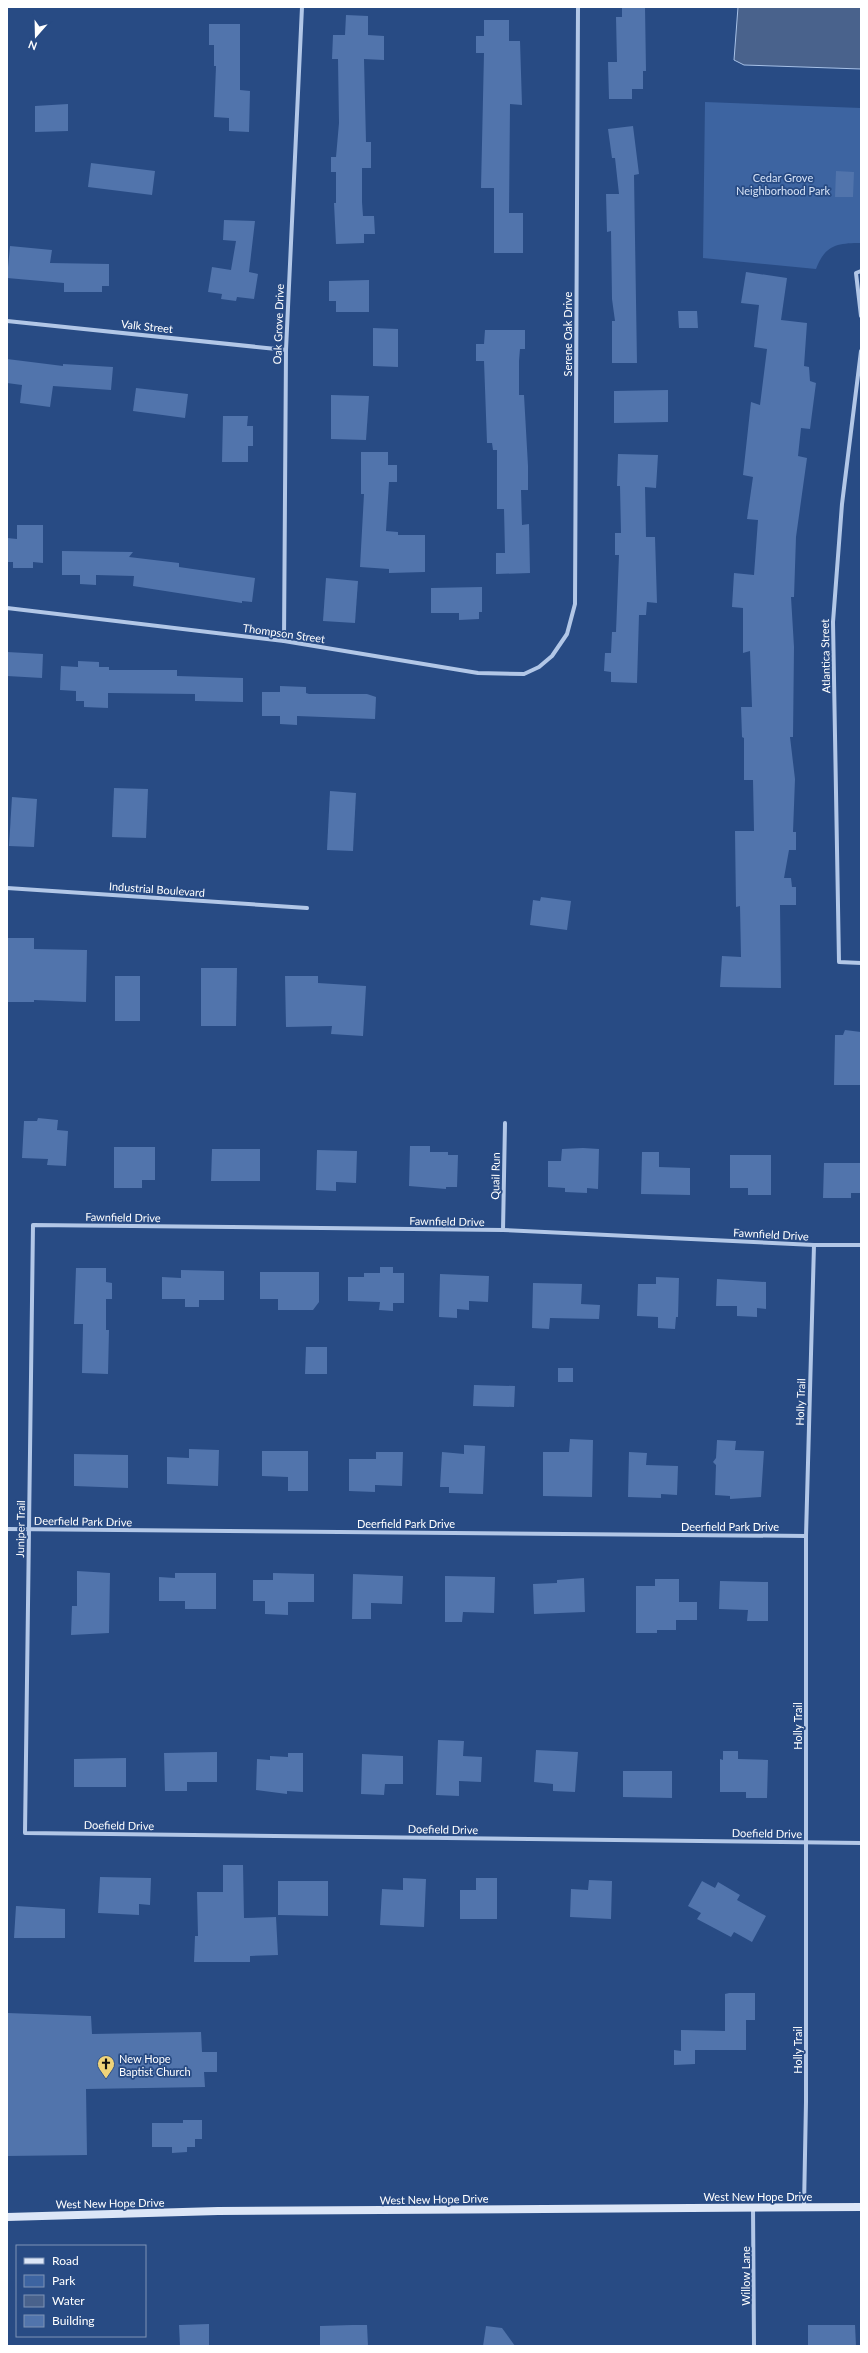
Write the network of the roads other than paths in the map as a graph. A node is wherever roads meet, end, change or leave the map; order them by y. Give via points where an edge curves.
1 (302, 7) edge
2 (578, 7) edge
3 (861, 271) edge
4 (861, 316) edge
5 (7, 321) edge
6 (286, 350) junction
7 (861, 351) edge
8 (7, 608) edge
9 (284, 641) junction
10 (552, 656) joint
11 (7, 888) edge
12 (307, 908) dead end
13 (861, 962) edge
14 (505, 1123) dead end
15 (33, 1225) joint
16 (502, 1230) junction
17 (814, 1245) junction
18 (861, 1245) edge
19 (7, 1529) edge
20 (28, 1529) junction
21 (806, 1536) junction
22 (25, 1833) joint
23 (805, 1842) junction
24 (861, 1843) edge
25 (753, 2206) junction
26 (804, 2207) junction
27 (861, 2207) edge
28 (7, 2217) edge
29 (754, 2346) edge

1 - 6 street, Oak Grove Drive
2 - 10 street, Serene Oak Drive via 575,604 567,634
3 - 4 street via 856,273
5 - 6 street, Valk Street
6 - 9 street, Oak Grove Drive
7 - 13 street, Atlantica Street via 842,504 833,622 839,962
8 - 9 street, Thompson Street
9 - 10 street, Thompson Street via 478,673 524,674 539,667
11 - 12 street, Industrial Boulevard
14 - 16 street, Quail Run
15 - 16 street, Fawnfield Drive
15 - 20 street, Juniper Trail
16 - 17 street, Fawnfield Drive
17 - 18 street, Fawnfield Drive
17 - 21 street, Holly Trail
19 - 20 street, Deerfield Park Drive
20 - 21 street, Deerfield Park Drive
20 - 22 street, Juniper Trail
21 - 23 street, Holly Trail
22 - 23 street, Doefield Drive
23 - 24 street, Doefield Drive
23 - 26 street, Holly Trail
25 - 26 main road, West New Hope Drive
25 - 28 main road, West New Hope Drive via 210,2211
25 - 29 street, Willow Lane
26 - 27 main road, West New Hope Drive

